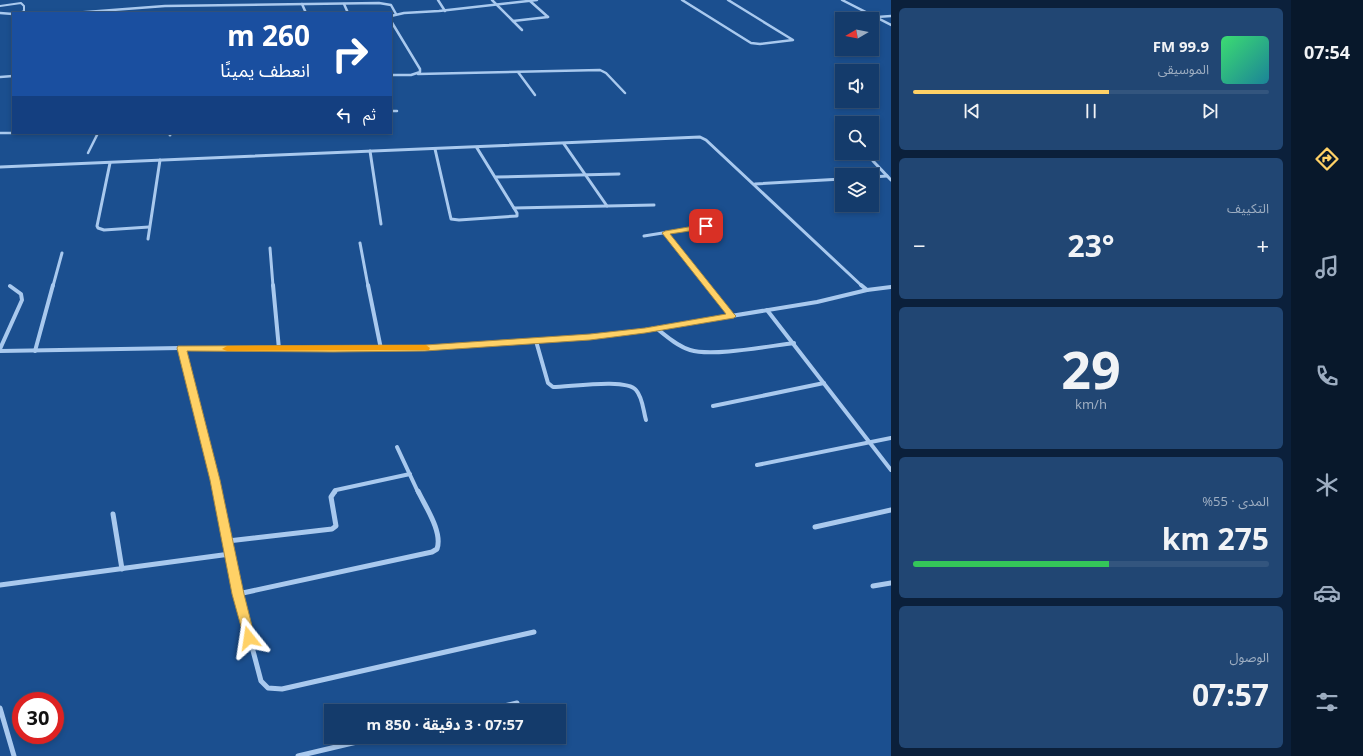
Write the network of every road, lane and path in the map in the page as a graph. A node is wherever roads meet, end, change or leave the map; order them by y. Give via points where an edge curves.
1 (283, 0) edge
2 (438, 0) edge
3 (492, 0) edge
4 (536, 0) edge
5 (682, 0) edge
6 (728, 0) edge
7 (842, 0) edge
8 (530, 1) edge
9 (284, 4) junction
10 (302, 4) junction
11 (344, 4) junction
12 (496, 5) junction
13 (0, 6) edge
14 (445, 11) junction
15 (22, 12) edge
16 (87, 12) edge
17 (306, 12) edge
18 (348, 12) edge
19 (866, 12) edge
20 (0, 13) edge
21 (12, 14) edge
22 (396, 14) junction
23 (392, 16) edge
24 (891, 16) edge
25 (879, 17) edge
26 (879, 19) edge
27 (513, 22) junction
28 (392, 23) edge
29 (891, 25) edge
30 (522, 30) dead end
31 (518, 72) junction
32 (418, 74) junction
33 (392, 75) edge
34 (12, 76) edge
35 (0, 77) edge
36 (625, 93) dead end
37 (536, 95) dead end
38 (397, 111) dead end
39 (392, 112) edge
40 (0, 133) edge
41 (12, 133) edge
42 (98, 134) edge
43 (564, 144) junction
44 (478, 148) junction
45 (435, 149) junction
46 (370, 151) junction
47 (88, 153) dead end
48 (160, 160) junction
49 (873, 161) dead end
50 (110, 163) junction
51 (0, 167) edge
52 (619, 174) dead end
53 (586, 175) junction
54 (887, 176) junction
55 (879, 177) edge
56 (496, 178) junction
57 (835, 179) edge
58 (891, 180) edge
59 (755, 184) junction
60 (654, 205) dead end
61 (607, 206) junction
62 (514, 208) junction
63 (381, 224) dead end
64 (706, 226) dead end
65 (150, 227) junction
66 (665, 233) junction
67 (644, 236) dead end
68 (148, 239) dead end
69 (360, 243) dead end
70 (270, 248) dead end
71 (62, 254) dead end
72 (10, 286) dead end
73 (891, 287) edge
74 (867, 290) junction
75 (767, 310) junction
76 (731, 316) junction
77 (656, 328) junction
78 (536, 341) junction
79 (794, 343) junction
80 (182, 348) junction
81 (279, 349) junction
82 (381, 349) junction
83 (0, 350) edge
84 (35, 351) junction
85 (824, 383) junction
86 (713, 406) dead end
87 (646, 420) dead end
88 (891, 438) edge
89 (870, 442) junction
90 (397, 447) dead end
91 (757, 465) dead end
92 (891, 470) edge
93 (410, 474) junction
94 (891, 510) edge
95 (113, 514) dead end
96 (815, 527) dead end
97 (228, 541) junction
98 (230, 554) junction
99 (122, 569) junction
100 (891, 583) edge
101 (0, 585) edge
102 (873, 586) dead end
103 (238, 594) junction
104 (534, 632) dead end
105 (517, 702) dead end
106 (509, 704) edge
107 (0, 708) edge
108 (349, 744) edge
109 (14, 756) edge
110 (298, 756) edge

1 - 9 street
2 - 14 street
3 - 12 street
4 - 8 street
5 - 6 street via 751,43 793,40
7 - 19 street
8 - 12 street
8 - 27 street via 548,18
9 - 10 street
9 - 16 street via 165,6
10 - 11 street
10 - 17 street
11 - 18 street
11 - 22 street via 389,4
12 - 14 street
12 - 27 street
13 - 15 street via 21,3 24,6
14 - 22 street
20 - 21 street
22 - 23 street
24 - 25 street
26 - 29 street
27 - 30 street
28 - 32 street via 420,69
31 - 32 street
31 - 36 street via 600,70
31 - 37 street
32 - 33 street
34 - 35 street
38 - 39 street
40 - 41 street
42 - 47 street
43 - 44 street
43 - 53 street
43 - 59 street via 702,137
44 - 45 street
44 - 56 street
45 - 46 street
45 - 62 street via 451,219 514,217 517,214
46 - 48 street
46 - 63 street
48 - 50 street
48 - 65 street
49 - 54 street
50 - 51 street
50 - 65 street via 98,228 104,230
52 - 53 street
53 - 56 street
53 - 61 street
54 - 55 street
54 - 58 street
56 - 62 street
57 - 59 street
59 - 74 street
60 - 61 street
61 - 62 street
64 - 66 street
65 - 68 street
66 - 67 street
66 - 76 street
69 - 82 street
70 - 81 street
71 - 84 street
72 - 83 street via 21,294 22,300
73 - 74 street
74 - 75 street
75 - 76 street
75 - 79 street
76 - 77 street
77 - 78 street
77 - 79 street via 684,346 705,352
78 - 82 street
78 - 87 street via 548,383 553,387 612,384 629,386 639,395
79 - 85 street
80 - 81 street
80 - 84 street
80 - 97 street
81 - 82 street
83 - 84 street
85 - 86 street
85 - 89 street
88 - 89 street
89 - 91 street
89 - 92 street
90 - 93 street
93 - 97 street via 336,490 331,497 336,519 336,526 332,529
93 - 103 street via 437,531 437,549
94 - 96 street
95 - 99 street
97 - 98 street
98 - 99 street
98 - 103 street
99 - 101 street
100 - 102 street
103 - 104 street via 261,681 265,688 273,690
105 - 106 street
107 - 109 street
108 - 110 street

